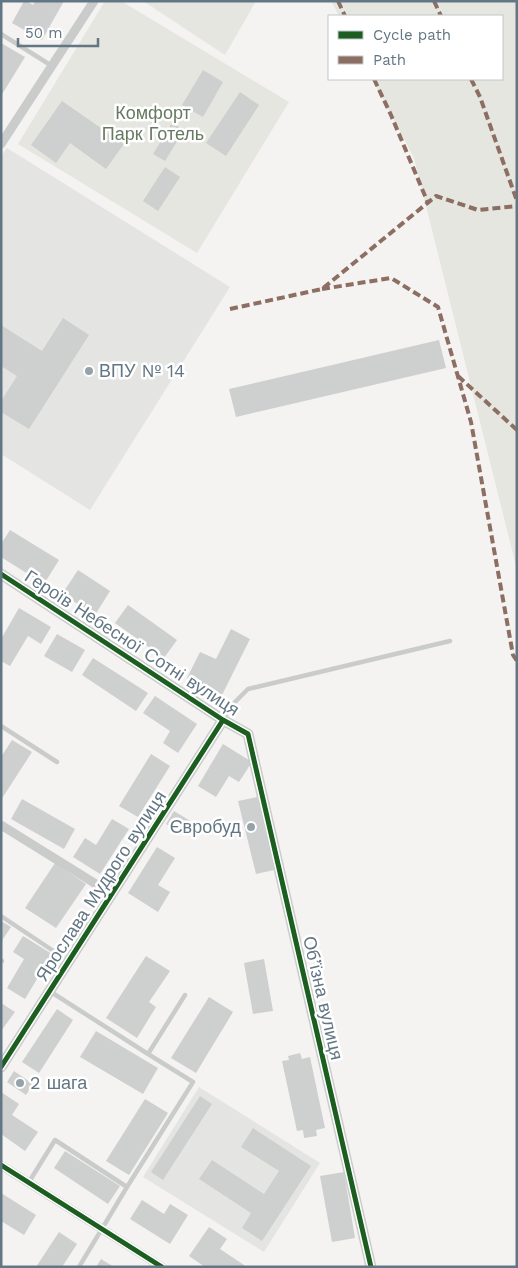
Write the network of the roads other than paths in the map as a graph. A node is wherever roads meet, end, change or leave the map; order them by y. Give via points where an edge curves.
1 (94, 1) edge
2 (1, 34) edge
3 (52, 66) junction
4 (1, 144) edge
5 (1, 574) edge
6 (450, 641) dead end
7 (223, 720) junction
8 (1, 726) edge
9 (248, 734) joint
10 (57, 762) dead end
11 (1, 825) edge
12 (112, 894) junction
13 (1, 916) edge
14 (58, 978) junction
15 (50, 991) junction
16 (185, 995) dead end
17 (148, 1054) junction
18 (1, 1067) edge
19 (1, 1165) edge
20 (29, 1182) junction
21 (127, 1186) junction
22 (102, 1229) junction
23 (79, 1267) edge
24 (162, 1267) edge
25 (371, 1267) edge

1 - 3 street
2 - 3 lane
3 - 4 street
5 - 7 street, Героїв Небесної Сотні вулиця
6 - 7 lane via 248,689
7 - 9 street, Героїв Небесної Сотні вулиця
7 - 12 street, Ярослава Мудрого вулиця
8 - 10 lane
9 - 25 street, Об’їзна вулиця
11 - 12 street
12 - 14 street, Ярослава Мудрого вулиця
13 - 14 lane via 55,952
14 - 15 street, Ярослава Мудрого вулиця
15 - 17 lane
15 - 18 street, Ярослава Мудрого вулиця
16 - 17 lane
17 - 21 lane via 194,1082
19 - 20 street
20 - 21 lane via 55,1140
20 - 22 street
21 - 22 lane
22 - 23 lane
22 - 24 street

